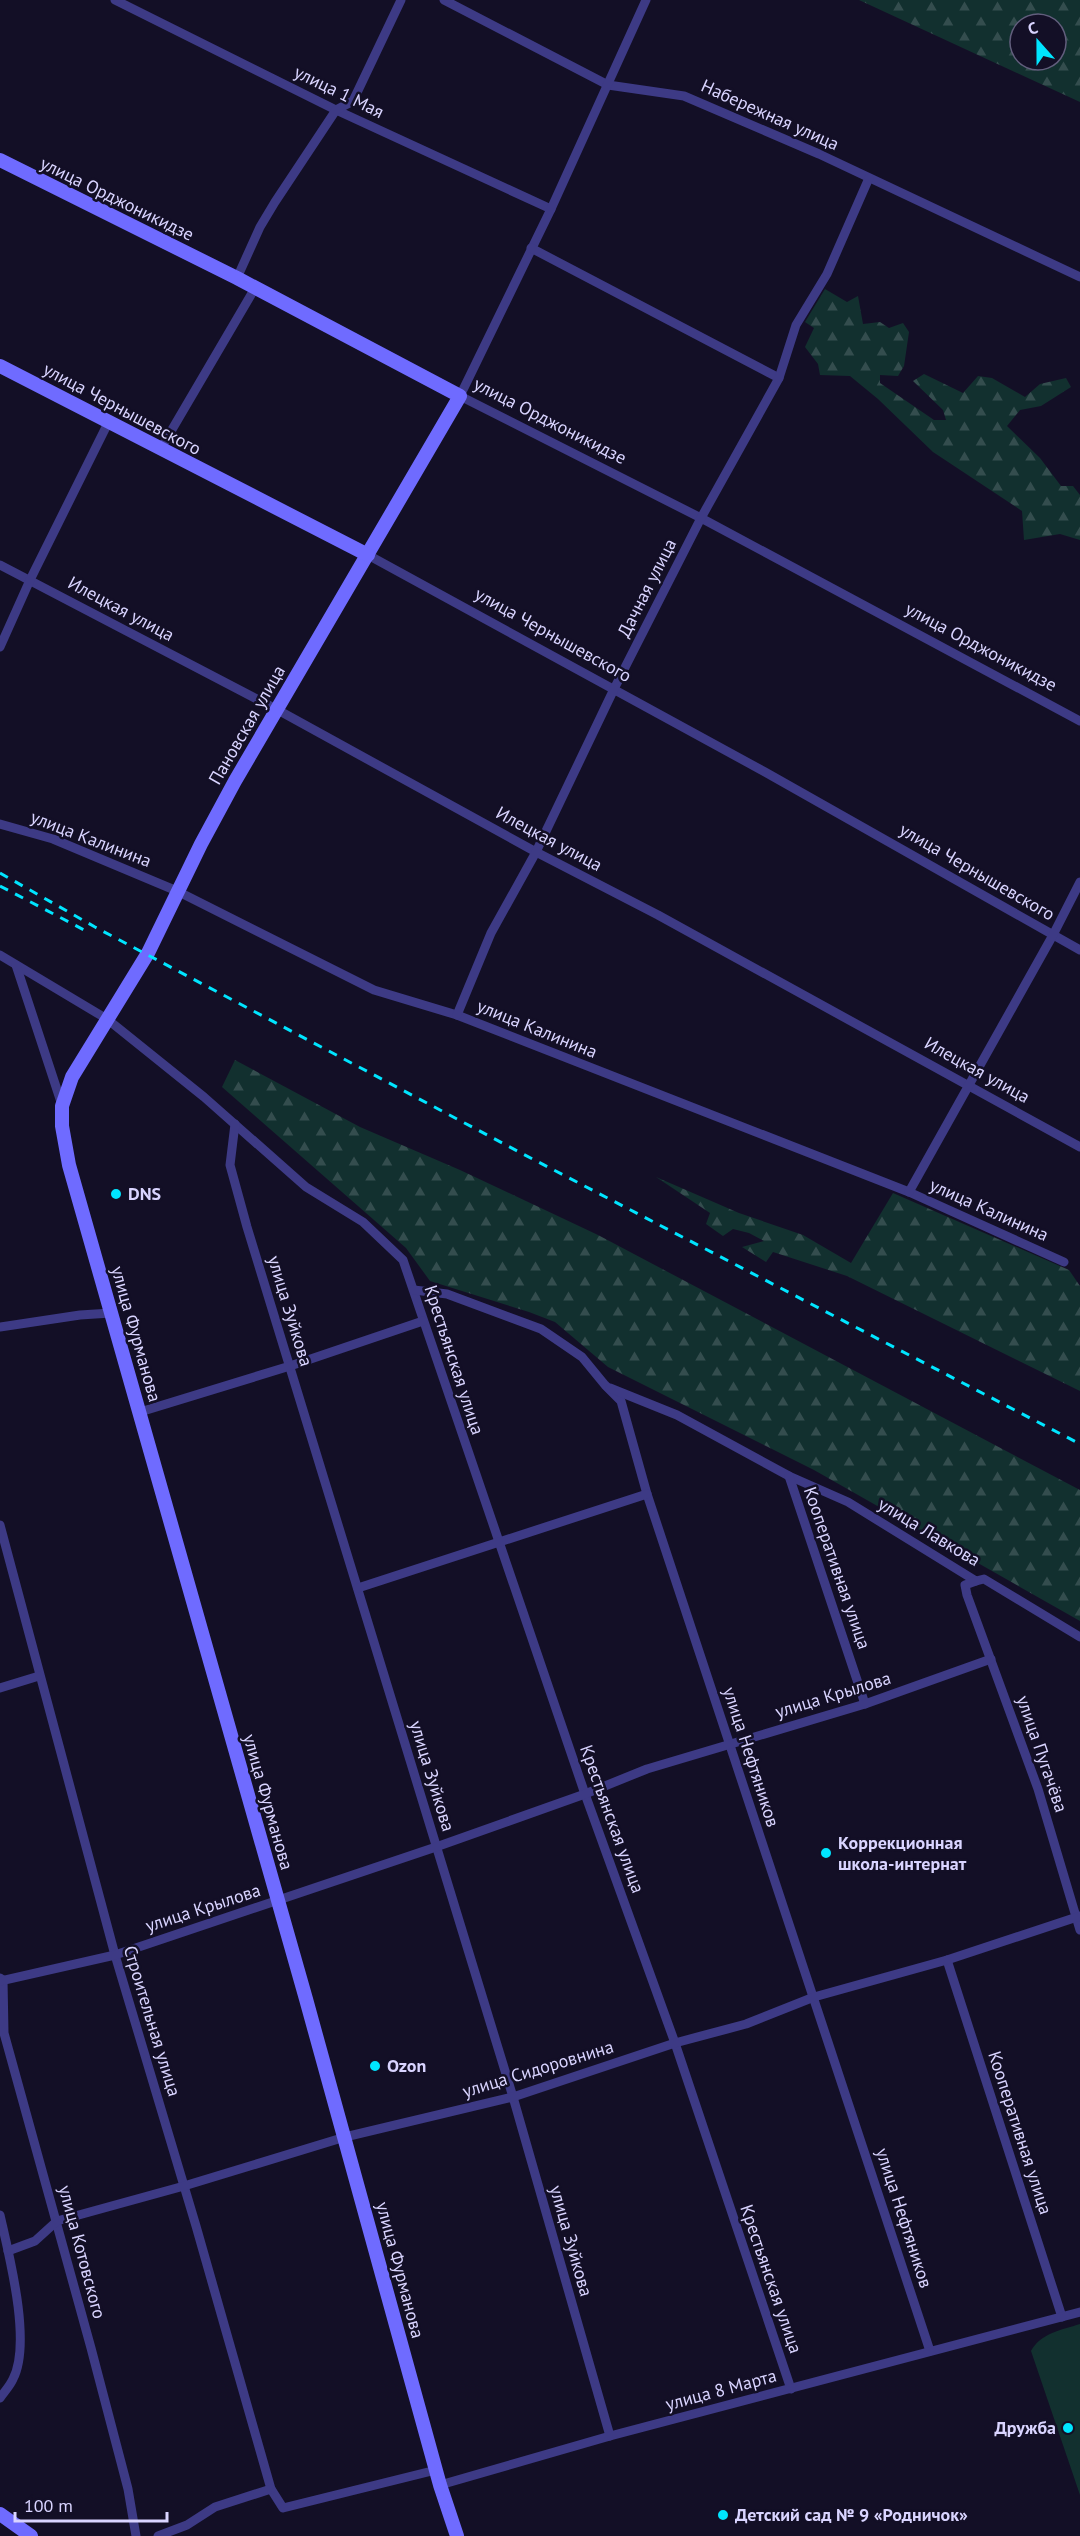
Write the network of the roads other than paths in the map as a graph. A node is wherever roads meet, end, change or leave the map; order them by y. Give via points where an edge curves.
1 (115, 0) edge
2 (401, 0) edge
3 (444, 0) edge
4 (646, 0) edge
5 (608, 84) junction
6 (336, 110) junction
7 (0, 160) edge
8 (869, 178) junction
9 (551, 209) junction
10 (531, 249) junction
11 (1080, 277) edge
12 (237, 278) junction
13 (255, 288) junction
14 (0, 366) edge
15 (779, 378) junction
16 (460, 396) junction
17 (108, 423) junction
18 (160, 450) junction
19 (701, 518) junction
20 (368, 555) junction
21 (0, 565) edge
22 (30, 580) junction
23 (0, 647) edge
24 (614, 689) junction
25 (276, 709) junction
26 (1080, 721) edge
27 (0, 824) edge
28 (536, 852) junction
29 (1080, 882) edge
30 (177, 891) junction
31 (1053, 935) junction
32 (1080, 950) edge
33 (0, 955) edge
34 (16, 965) junction
35 (457, 1015) junction
36 (107, 1019) junction
37 (72, 1077) joint
38 (969, 1084) junction
39 (62, 1106) junction
40 (235, 1124) junction
41 (1080, 1147) edge
42 (909, 1192) junction
43 (1064, 1262) dead end
44 (414, 1290) junction
45 (111, 1313) junction
46 (423, 1321) junction
47 (0, 1326) edge
48 (290, 1366) junction
49 (605, 1385) junction
50 (140, 1412) junction
51 (789, 1476) junction
52 (647, 1494) junction
53 (0, 1525) edge
54 (498, 1543) junction
55 (976, 1581) junction
56 (358, 1588) junction
57 (1080, 1637) edge
58 (991, 1659) junction
59 (39, 1676) junction
60 (0, 1688) edge
61 (865, 1704) junction
62 (729, 1744) junction
63 (585, 1794) junction
64 (436, 1847) junction
65 (278, 1901) junction
66 (1078, 1917) edge
67 (1080, 1930) edge
68 (115, 1954) junction
69 (947, 1960) junction
70 (1, 1980) edge
71 (814, 1997) junction
72 (675, 2043) junction
73 (513, 2097) junction
74 (345, 2137) junction
75 (184, 2186) junction
76 (0, 2216) edge
77 (57, 2221) junction
78 (8, 2251) junction
79 (1080, 2312) edge
80 (1062, 2317) junction
81 (930, 2351) junction
82 (791, 2389) junction
83 (0, 2398) edge
84 (610, 2436) junction
85 (436, 2470) junction
86 (440, 2485) junction
87 (271, 2488) junction
88 (0, 2514) edge
89 (31, 2536) edge
90 (136, 2536) edge
91 (158, 2536) edge
92 (457, 2536) edge

1 - 6 street, улица 1 Мая
2 - 6 street via 353,101
3 - 5 street, Набережная улица
4 - 5 street
5 - 8 street, Набережная улица via 684,96
5 - 9 street
6 - 9 street, улица 1 Мая
6 - 12 street via 260,227
7 - 12 main road, улица Орджоникидзе
8 - 11 street, Набережная улица
8 - 15 street, Дачная улица via 827,274 796,325
9 - 10 street
10 - 15 street
10 - 16 street
12 - 13 main road, улица Орджоникидзе
13 - 16 main road, улица Орджоникидзе
13 - 18 street
14 - 17 main road, улица Чернышевского
15 - 19 street, Дачная улица
16 - 19 street, улица Орджоникидзе
16 - 20 main road, Пановская улица
17 - 18 main road, улица Чернышевского
17 - 22 street
18 - 20 main road, улица Чернышевского
19 - 24 street, Дачная улица
19 - 26 street, улица Орджоникидзе
20 - 24 street, улица Чернышевского
20 - 25 main road, Пановская улица
21 - 22 street, Илецкая улица
22 - 23 street
22 - 25 street, Илецкая улица
24 - 28 street, Дачная улица
24 - 31 street, улица Чернышевского
25 - 28 street, Илецкая улица
25 - 30 main road, Пановская улица
27 - 30 street, улица Калинина via 53,839
28 - 35 street, Дачная улица via 491,933
28 - 38 street, Илецкая улица
29 - 31 street
30 - 35 street, улица Калинина via 374,990
30 - 36 main road, Пановская улица via 148,953
31 - 32 street, улица Чернышевского
31 - 38 street
33 - 34 street
34 - 36 street
34 - 39 street
35 - 42 street, улица Калинина
36 - 37 main road, Пановская улица
36 - 40 street
37 - 39 main road, улица Фурманова
38 - 41 street, Илецкая улица
38 - 42 street
39 - 45 main road, улица Фурманова via 69,1165
40 - 44 street, Крестьянская улица via 306,1187 363,1222 403,1260
40 - 48 street, улица Зуйкова via 230,1165
42 - 43 street, улица Калинина
44 - 46 street, Крестьянская улица
44 - 49 street, улица Нефтяников via 447,1294 541,1329 582,1357
45 - 47 street
45 - 50 main road, улица Фурманова
46 - 48 street
46 - 54 street, Крестьянская улица
48 - 50 street
48 - 56 street, улица Зуйкова
49 - 51 street, улица Лавкова via 677,1415
49 - 52 street, улица Нефтяников via 621,1401
50 - 65 main road, улица Фурманова
51 - 55 street, улица Лавкова via 848,1502
51 - 61 street, Кооперативная улица
52 - 54 street
52 - 62 street, улица Нефтяников
53 - 59 street, Строительная улица
54 - 56 street
54 - 63 street, Крестьянская улица
55 - 57 street, улица Лавкова via 984,1579
55 - 58 street, улица Пугачёва via 965,1585
56 - 64 street, улица Зуйкова
58 - 61 street, улица Крылова
58 - 66 street, улица Пугачёва
59 - 60 street
59 - 68 street, Строительная улица
61 - 62 street, улица Крылова
62 - 63 street, улица Крылова via 647,1769
62 - 71 street, улица Нефтяников
63 - 64 street, улица Крылова
63 - 72 street, Крестьянская улица
64 - 65 street, улица Крылова
64 - 73 street, улица Зуйкова
65 - 68 street, улица Крылова
65 - 74 main road, улица Фурманова
66 - 67 street, улица Пугачёва
66 - 69 street, улица Сидоровнина
68 - 70 street, улица Крылова
68 - 75 street, Строительная улица
69 - 71 street, улица Сидоровнина
69 - 80 street, Кооперативная улица
70 - 77 street, улица Котовского via 4,2033
71 - 72 street, улица Сидоровнина via 746,2024
71 - 81 street, улица Нефтяников
72 - 73 street, улица Сидоровнина
72 - 82 street, Крестьянская улица
73 - 74 street, улица Сидоровнина
73 - 84 street, улица Зуйкова
74 - 75 street, улица Сидоровнина
74 - 85 main road, улица Фурманова
75 - 77 street, улица Сидоровнина
75 - 87 street, Строительная улица
76 - 78 street
77 - 78 street, улица Сидоровнина via 35,2241
77 - 90 street, улица Котовского via 128,2489
78 - 83 street via 18,2299 19,2352 14,2378
79 - 80 street, улица 8 Марта
80 - 81 street, улица 8 Марта
81 - 82 street, улица 8 Марта
82 - 84 street, улица 8 Марта
84 - 86 street, улица 8 Марта
85 - 86 main road, улица Фурманова
85 - 87 street via 283,2508
86 - 92 main road, улица Фурманова
87 - 91 street via 215,2507 187,2525
88 - 89 main road

